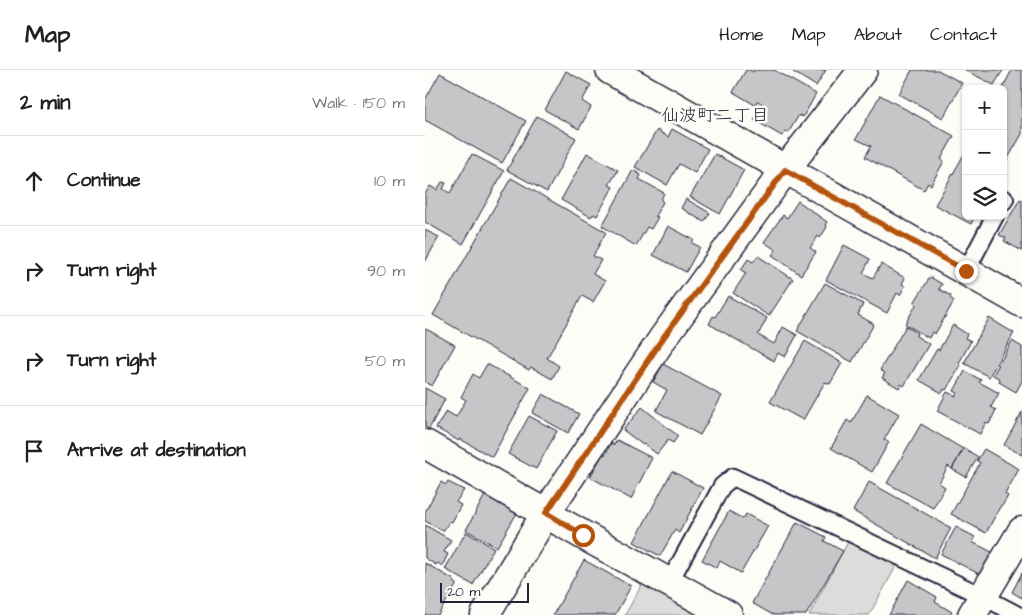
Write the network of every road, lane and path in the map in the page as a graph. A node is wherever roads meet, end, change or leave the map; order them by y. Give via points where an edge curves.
1 (610, 70) edge
2 (863, 70) edge
3 (785, 170) junction
4 (993, 220) edge
5 (966, 271) junction
6 (1022, 303) edge
7 (425, 444) edge
8 (546, 513) junction
9 (1022, 531) edge
10 (669, 584) junction
11 (977, 606) edge
12 (485, 615) edge
13 (727, 615) edge
14 (1018, 615) edge

1 - 3 street
2 - 3 street
3 - 5 street
3 - 8 street via 663,338
4 - 5 lane
5 - 6 street
7 - 8 street
8 - 10 street
8 - 12 street
9 - 11 street
10 - 11 lane via 722,486 733,477
10 - 13 street
11 - 14 lane

